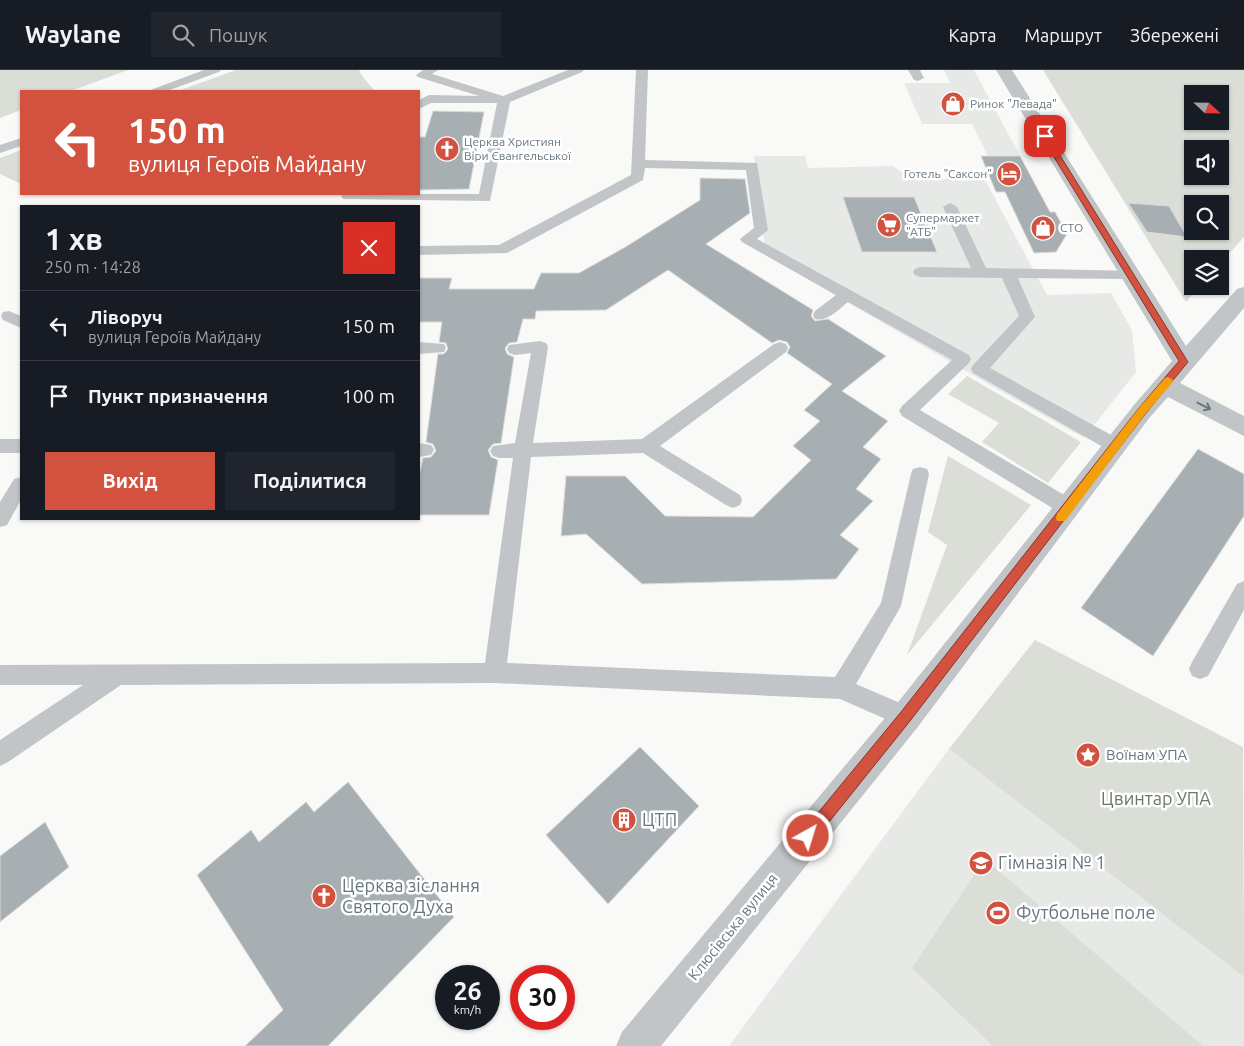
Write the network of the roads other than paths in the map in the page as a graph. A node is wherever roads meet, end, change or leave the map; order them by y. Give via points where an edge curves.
1 (215, 70) edge
2 (432, 70) edge
3 (578, 70) edge
4 (642, 70) edge
5 (1004, 70) edge
6 (160, 90) edge
7 (504, 100) junction
8 (420, 104) edge
9 (20, 142) edge
10 (0, 149) edge
11 (638, 164) junction
12 (348, 195) edge
13 (371, 201) edge
14 (950, 207) dead end
15 (420, 251) edge
16 (920, 272) dead end
17 (980, 272) junction
18 (1008, 273) junction
19 (1130, 274) junction
20 (1244, 294) edge
21 (847, 295) junction
22 (821, 315) dead end
23 (420, 348) edge
24 (438, 348) dead end
25 (780, 348) dead end
26 (515, 349) dead end
27 (1184, 362) junction
28 (1164, 385) junction
29 (1244, 426) edge
30 (0, 446) edge
31 (20, 446) edge
32 (646, 446) junction
33 (1116, 446) junction
34 (499, 451) dead end
35 (523, 452) junction
36 (920, 474) dead end
37 (20, 486) edge
38 (733, 500) dead end
39 (1069, 508) junction
40 (0, 519) edge
41 (1244, 590) edge
42 (1200, 669) dead end
43 (495, 672) junction
44 (118, 674) junction
45 (0, 675) edge
46 (841, 688) junction
47 (906, 717) junction
48 (0, 754) edge
49 (636, 1046) edge

1 - 6 lane
2 - 7 lane via 422,75
3 - 7 lane
4 - 11 lane
5 - 19 street
7 - 8 lane via 429,99
7 - 13 lane via 485,198
9 - 10 lane
11 - 15 lane via 638,177 502,250
11 - 21 lane via 752,166 761,230 747,239
12 - 13 lane
14 - 17 lane
16 - 17 lane
17 - 18 lane
18 - 19 lane
18 - 33 lane via 1028,317 979,370
19 - 27 street
20 - 27 street, Клюсівська вулиця
21 - 22 lane
21 - 39 lane via 963,359 908,411
23 - 24 lane
25 - 32 lane
26 - 35 lane via 540,347
27 - 28 street, Клюсівська вулиця
28 -> 29 street
28 - 33 street, Клюсівська вулиця
30 - 31 lane
32 - 35 lane
32 - 38 lane
33 - 39 street, Клюсівська вулиця
34 - 35 lane
35 - 43 lane
36 - 46 lane via 892,606
37 - 40 lane
39 - 47 street, Клюсівська вулиця
41 - 42 lane
43 - 44 lane
43 - 46 lane
44 - 45 lane
44 - 48 lane
46 - 47 lane
47 - 49 street, Клюсівська вулиця

